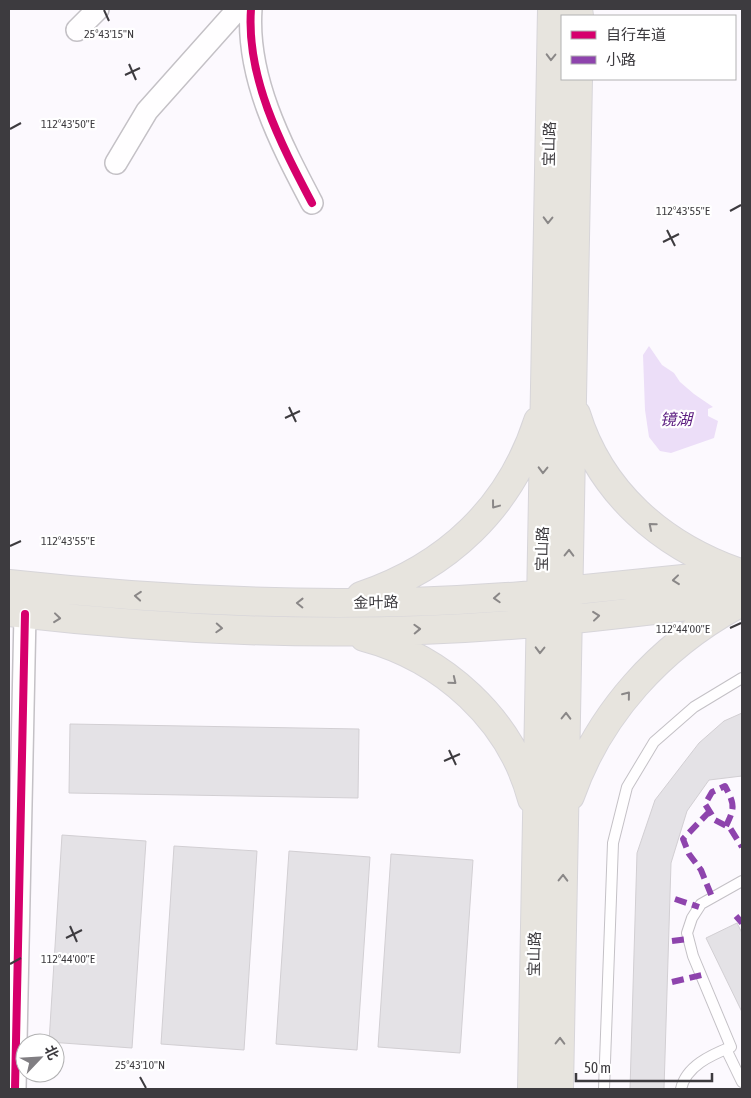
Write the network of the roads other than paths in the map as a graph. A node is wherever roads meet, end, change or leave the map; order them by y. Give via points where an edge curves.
1 (98, 9) edge
2 (238, 9) edge
3 (251, 9) edge
4 (552, 9) edge
5 (77, 30) dead end
6 (578, 80) edge
7 (116, 163) dead end
8 (312, 204) dead end
9 (544, 398) junction
10 (571, 399) junction
11 (742, 573) edge
12 (9, 584) edge
13 (568, 591) junction
14 (541, 594) junction
15 (742, 601) edge
16 (328, 603) junction
17 (17, 613) edge
18 (567, 619) junction
19 (540, 622) junction
20 (328, 631) junction
21 (742, 678) edge
22 (564, 814) junction
23 (537, 816) junction
24 (742, 881) edge
25 (726, 1049) junction
26 (742, 1082) edge
27 (16, 1089) edge
28 (532, 1089) edge
29 (559, 1089) edge
30 (604, 1089) edge
31 (681, 1089) edge

1 - 5 street
2 - 7 street via 147,111
3 - 8 street via 250,30 256,69 269,112
4 -> 9 main road, 宝山路
6 - 10 main road, 宝山路
9 -> 14 main road, 宝山路
9 -> 16 main road via 518,469 505,491 473,530 430,564 406,578 355,598
11 -> 10 main road via 683,548 638,514 597,461
13 -> 10 main road, 宝山路
11 -> 13 main road, 金叶路
16 -> 12 main road, 金叶路 via 148,597
13 - 14 main road, 金叶路
13 - 18 main road, 宝山路
14 -> 16 main road, 金叶路 via 418,602
14 - 19 main road, 宝山路
18 -> 15 main road, 金叶路
22 -> 15 main road via 586,758 601,731 637,683 676,645
17 -> 20 main road, 金叶路 via 147,625
17 - 27 street
18 - 19 main road, 金叶路
22 -> 18 main road, 宝山路
20 -> 19 main road, 金叶路
19 -> 23 main road, 宝山路
20 -> 23 main road via 362,637 403,650 468,693 499,729 511,749 522,770
21 - 30 lane via 694,707 654,742 627,787 613,843
29 -> 22 main road, 宝山路
23 - 28 main road, 宝山路
24 - 25 lane via 701,904 687,934 731,1047
25 - 26 lane
25 - 31 lane via 688,1073

